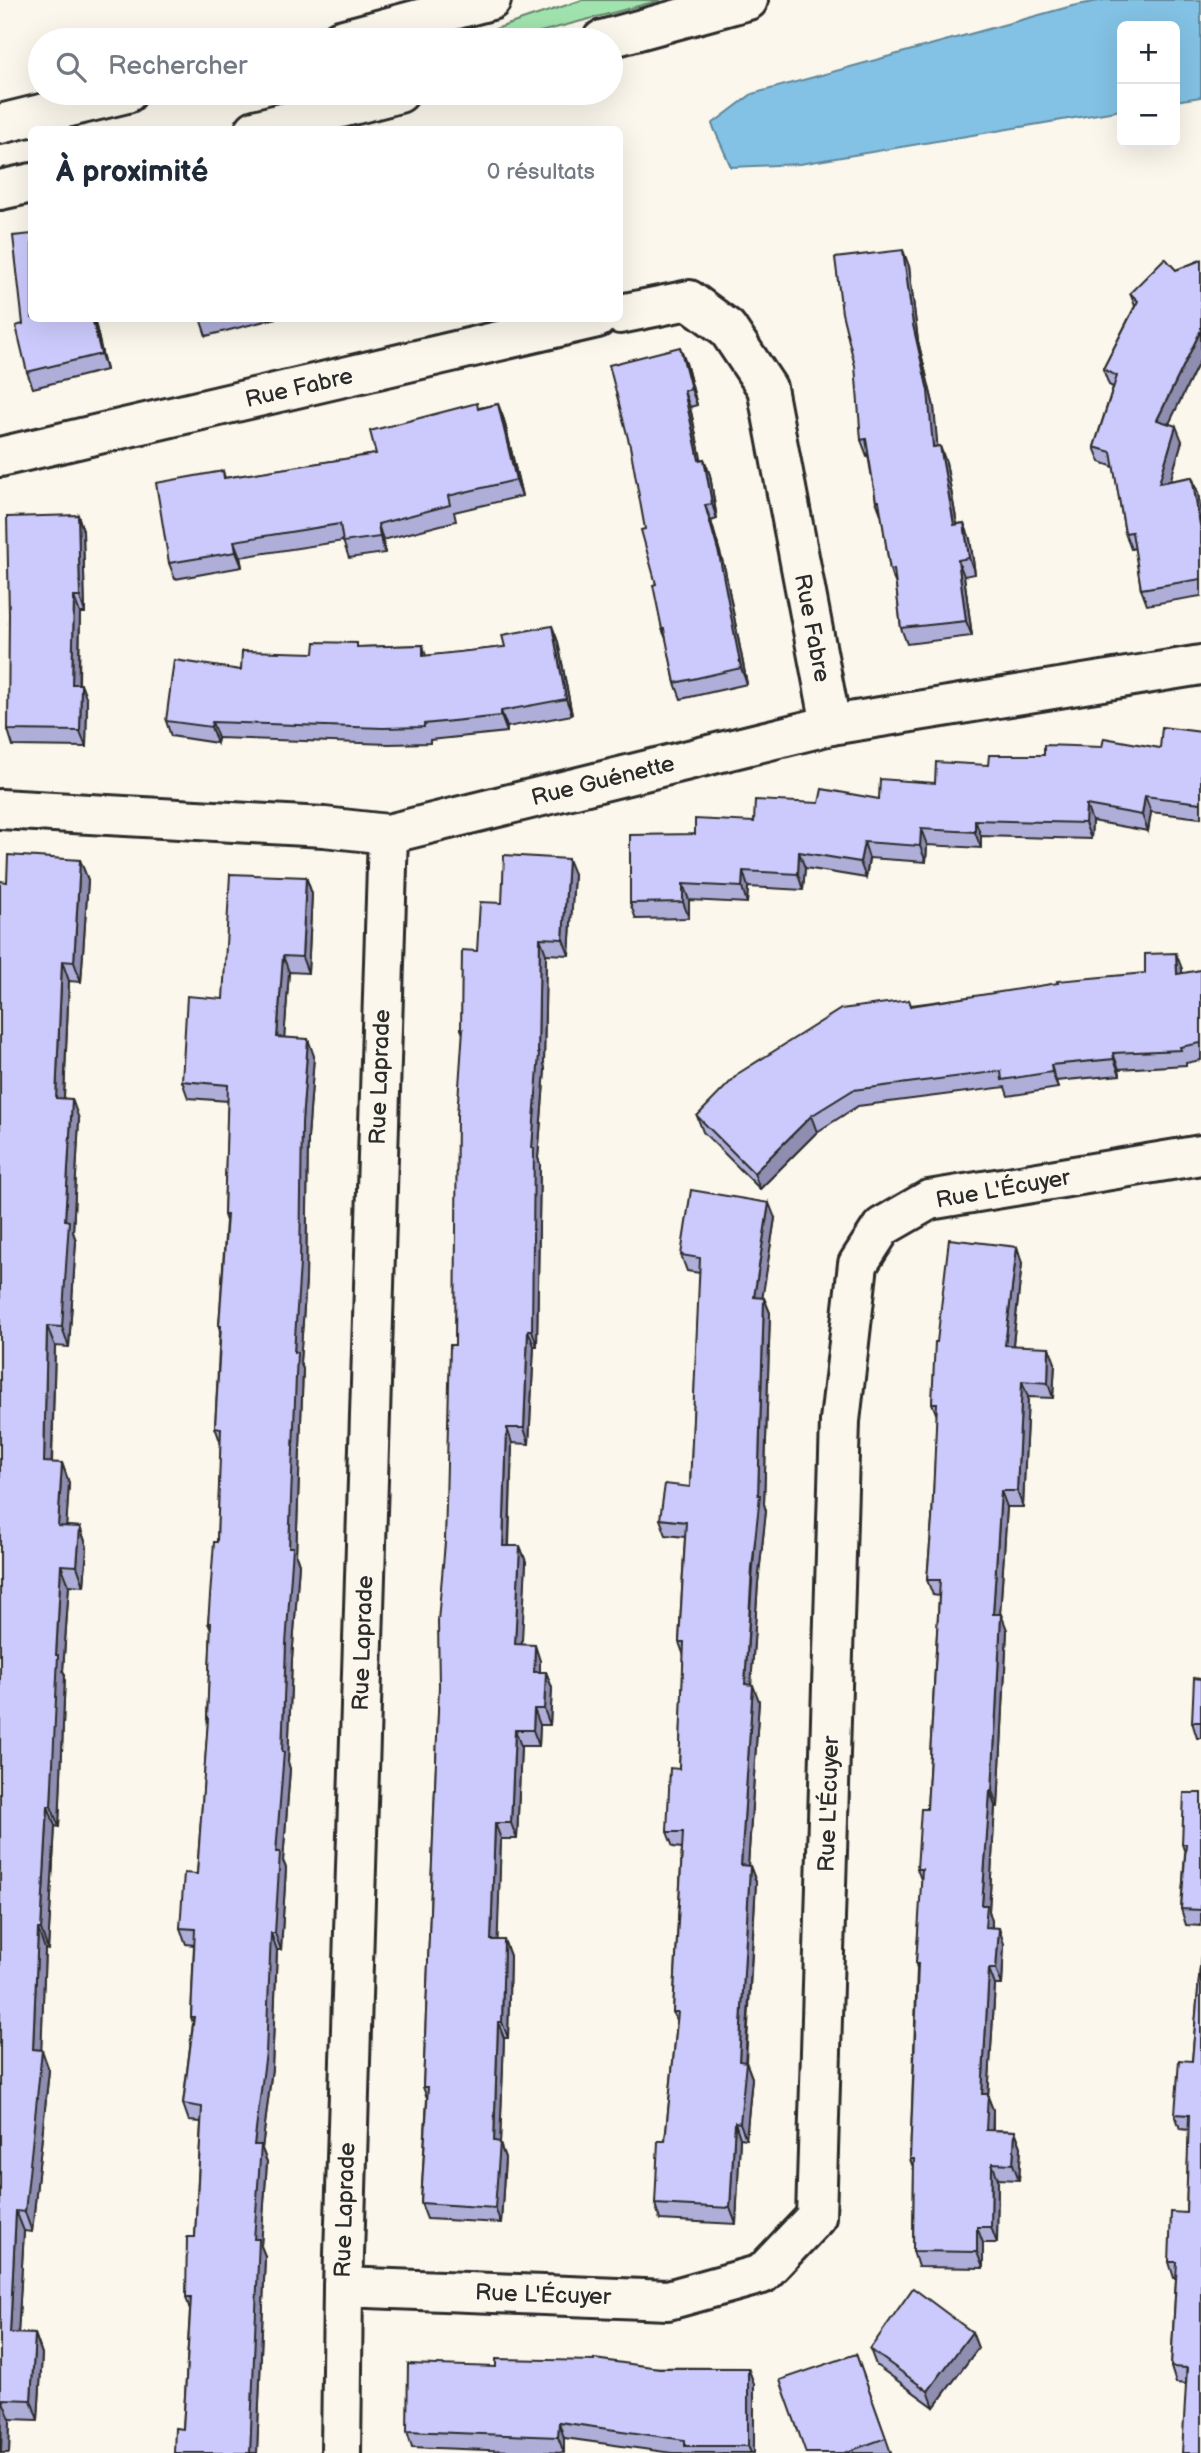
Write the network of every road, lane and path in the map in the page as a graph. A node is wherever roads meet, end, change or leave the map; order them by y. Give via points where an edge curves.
1 (491, 0) edge
2 (748, 0) edge
3 (385, 28) edge
4 (623, 34) edge
5 (78, 105) edge
6 (352, 105) edge
7 (0, 124) edge
8 (271, 126) edge
9 (28, 184) edge
10 (0, 190) edge
11 (623, 313) edge
12 (580, 322) edge
13 (0, 457) edge
14 (1201, 665) edge
15 (831, 725) junction
16 (0, 809) edge
17 (388, 834) junction
18 (1201, 1155) edge
19 (343, 2287) junction
20 (341, 2453) edge

1 - 3 street
2 - 4 street
5 - 7 street
6 - 8 street
9 - 10 street
11 - 15 street, Rue Fabre via 689,300 727,328 767,388
12 - 13 street, Rue Fabre
14 - 15 street, Rue Guénette
15 - 17 street, Rue Guénette
16 - 17 street, Rue Guénette
17 - 19 street, Rue Laprade
18 - 19 street, Rue L'Écuyer via 929,1200 882,1227 858,1264 840,1421 816,2217 762,2274 668,2300
19 - 20 street, Rue Laprade

